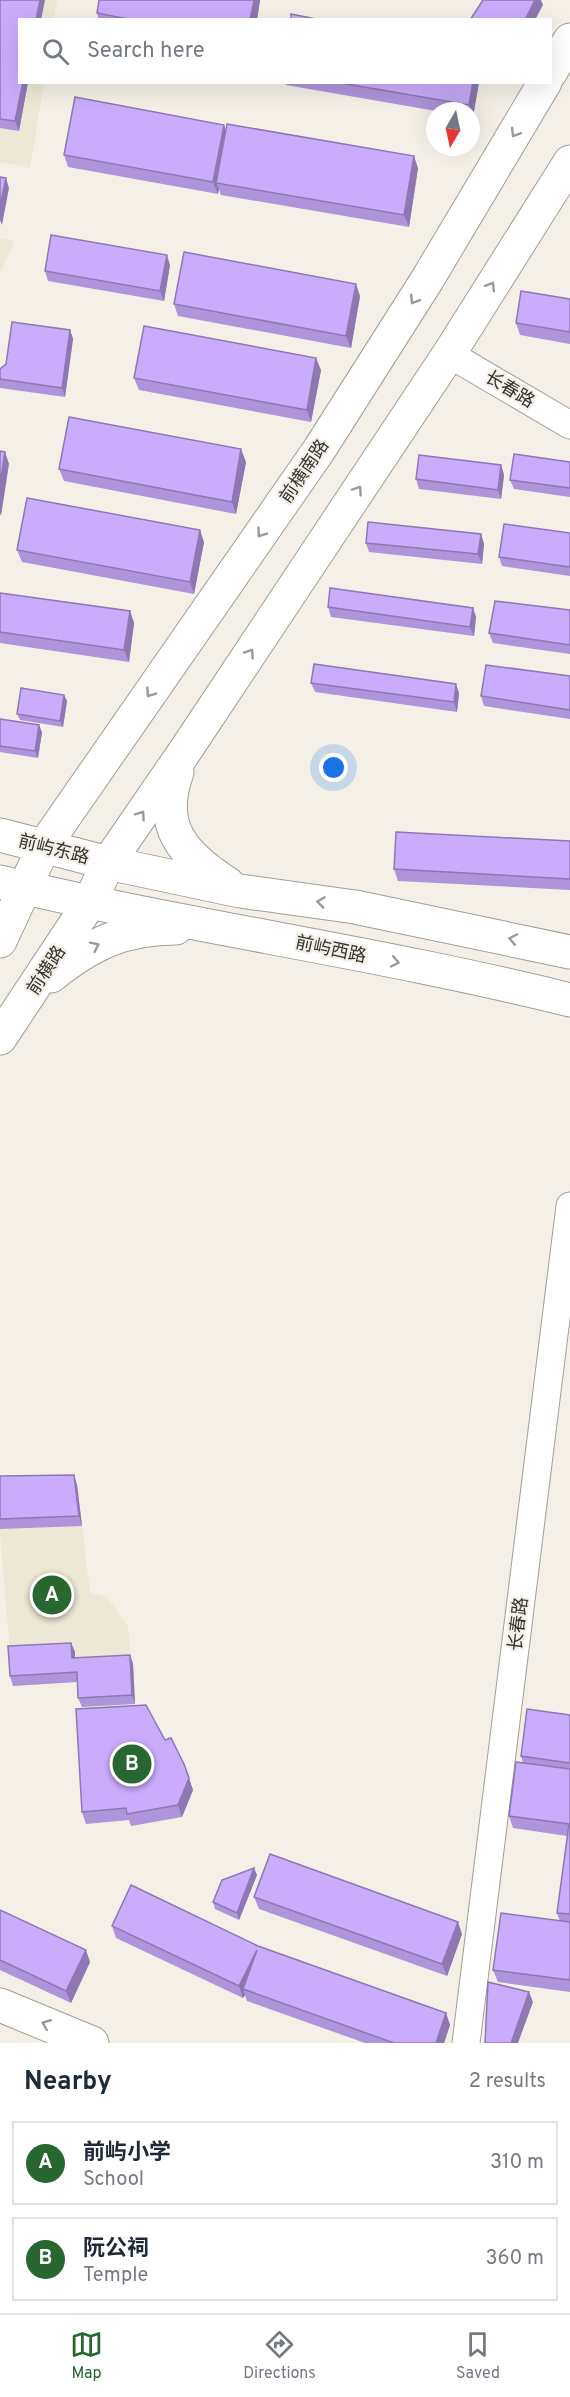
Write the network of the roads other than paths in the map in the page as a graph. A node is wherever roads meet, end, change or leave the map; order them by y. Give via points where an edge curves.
1 (570, 40) edge
2 (552, 70) edge
3 (544, 84) edge
4 (570, 162) edge
5 (449, 354) junction
6 (570, 425) edge
7 (185, 751) junction
8 (0, 836) edge
9 (44, 846) junction
10 (108, 863) junction
11 (12, 885) edge
12 (240, 891) junction
13 (90, 902) junction
14 (286, 939) junction
15 (0, 941) edge
16 (570, 952) edge
17 (31, 992) junction
18 (570, 1000) edge
19 (0, 1038) edge
20 (570, 1206) edge
21 (0, 2005) edge
22 (92, 2043) edge
23 (466, 2043) edge

1 - 2 main road
3 -> 9 main road, 前横南路 via 319,450
5 -> 4 main road
5 - 6 street, 长春路
7 -> 5 main road
10 -> 7 main road
7 - 12 main road via 169,803 171,825 192,858
8 - 9 main road, 前屿东路
9 - 10 main road, 前屿东路
9 - 11 main road, 前横南路
10 - 12 main road
10 - 13 main road, 前横路
11 - 13 main road
11 - 15 main road
16 -> 12 main road via 355,907
13 - 14 main road, 前屿西路
13 - 17 main road, 前横路
17 -> 14 main road via 94,945 156,928 185,927
14 -> 18 main road, 前屿西路
17 - 19 main road, 前横路
20 - 23 street, 长春路
22 -> 21 main road

